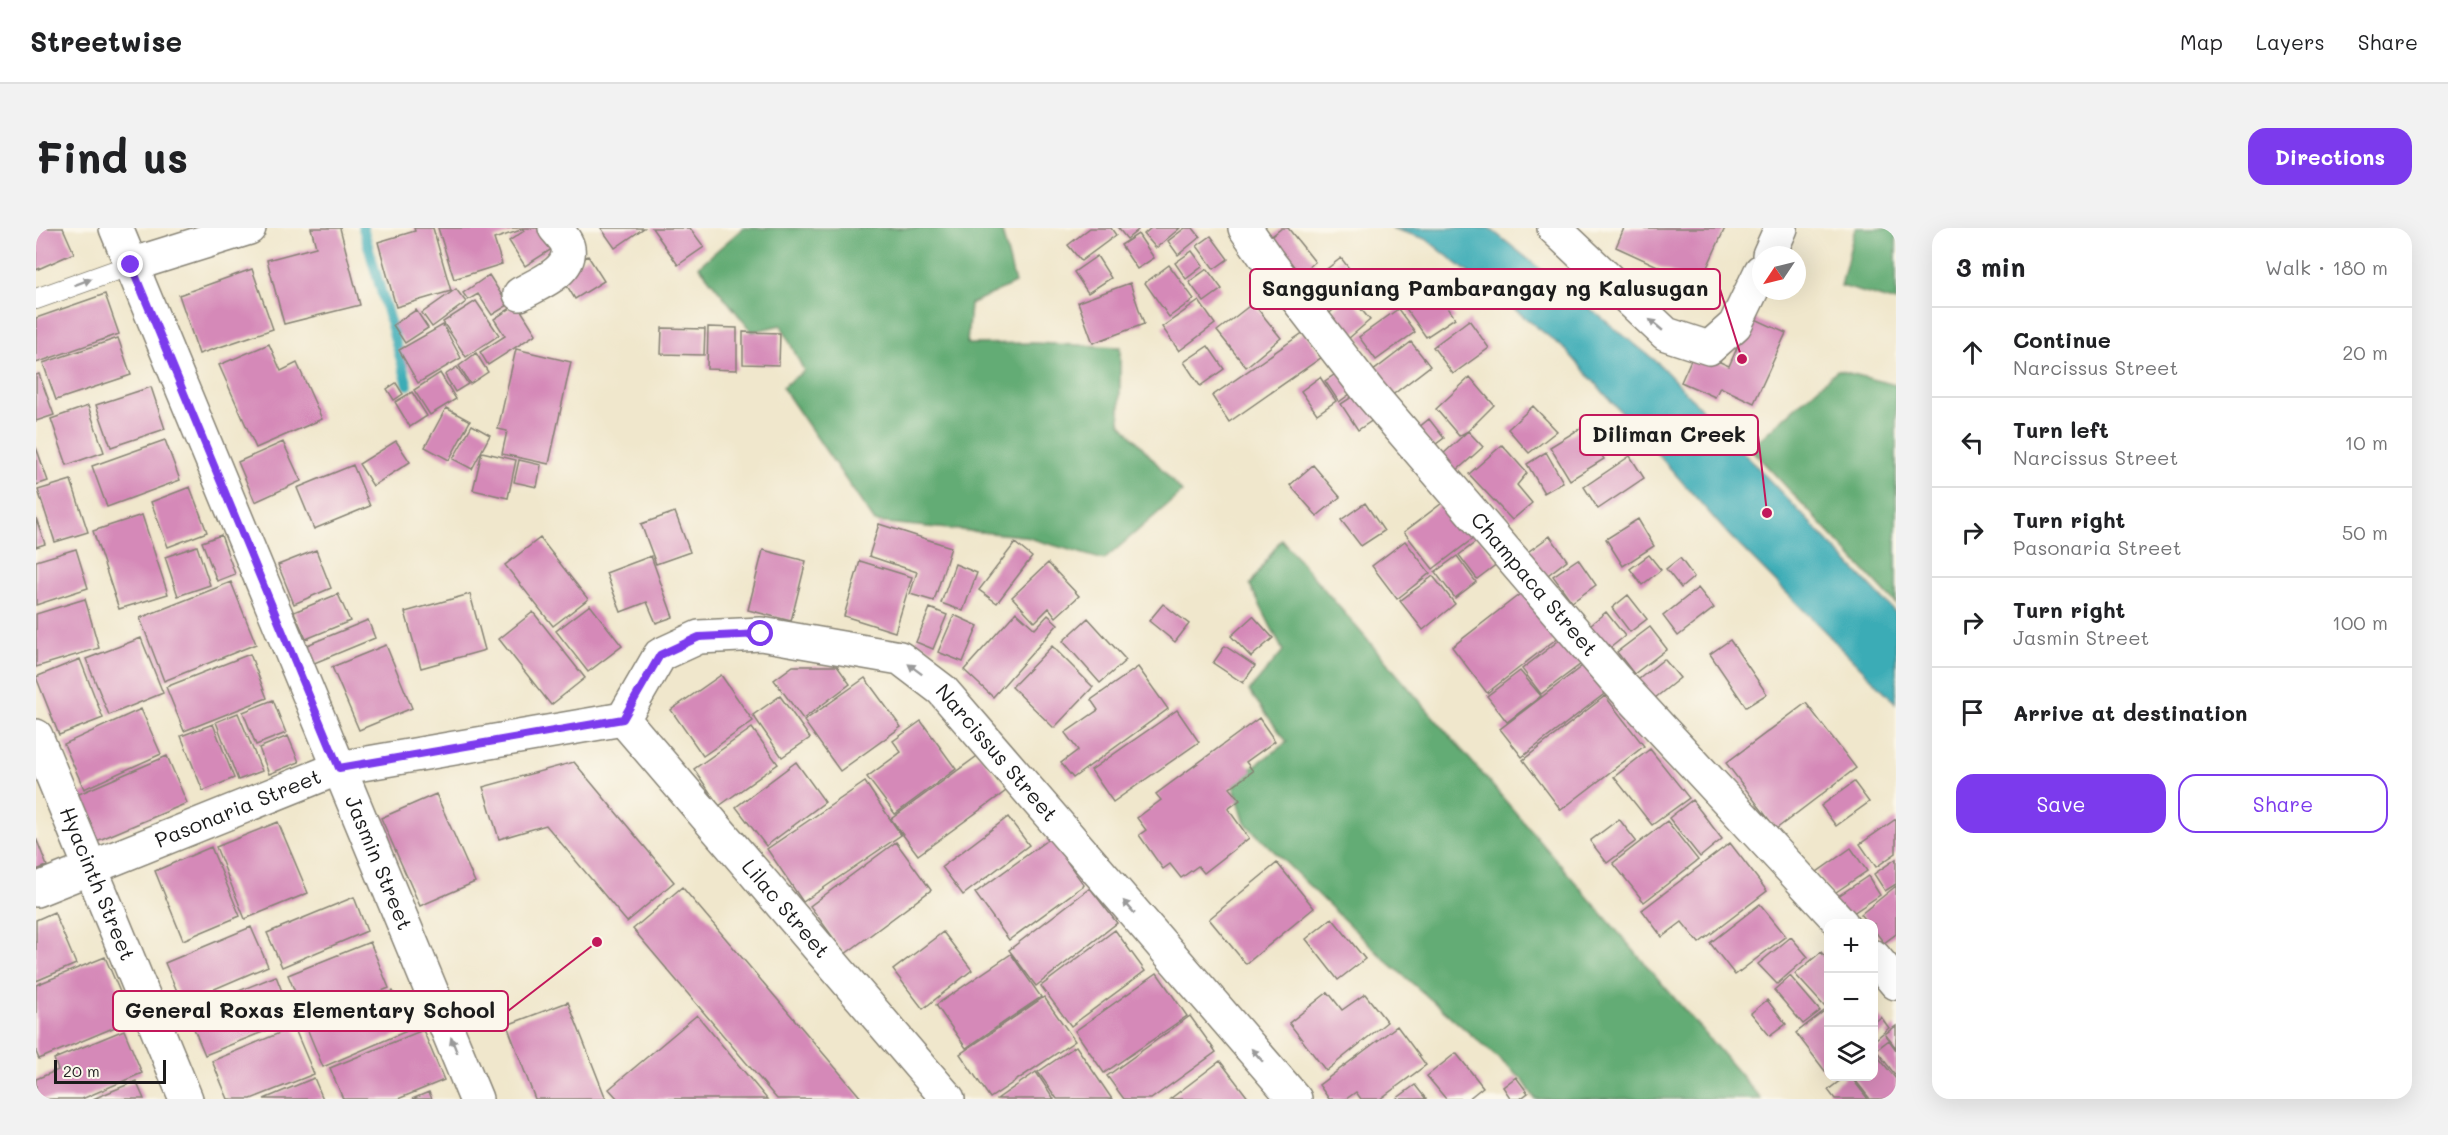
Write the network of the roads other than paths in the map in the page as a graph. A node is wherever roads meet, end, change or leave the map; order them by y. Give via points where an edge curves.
1 (116, 228) edge
2 (249, 228) edge
3 (555, 228) edge
4 (1245, 228) edge
5 (1554, 228) edge
6 (1781, 228) edge
7 (1772, 246) edge
8 (131, 265) junction
9 (1752, 290) edge
10 (520, 294) dead end
11 (36, 299) edge
12 (623, 719) junction
13 (36, 736) edge
14 (339, 768) junction
15 (91, 868) junction
16 (36, 890) edge
17 (1837, 919) edge
18 (186, 1099) edge
19 (476, 1099) edge
20 (948, 1099) edge
21 (1295, 1099) edge

1 - 8 street, Jasmin Street
2 - 8 street
3 - 10 street via 568,246 568,261 560,271
4 - 17 street, Champaca Street via 1369,392 1607,670
9 -> 5 street via 1735,325 1709,348 1666,334
6 - 7 street
11 -> 8 lane
8 - 14 street, Jasmin Street
12 - 14 street, Pasonaria Street
12 - 20 street, Lilac Street
21 -> 12 street, Narcissus Street via 942,690 900,658 761,634 699,637 660,655
13 - 15 street, Hyacinth Street
14 - 15 street, Pasonaria Street
19 -> 14 street, Jasmin Street
15 - 16 street, Pasonaria Street
15 - 18 street, Hyacinth Street

